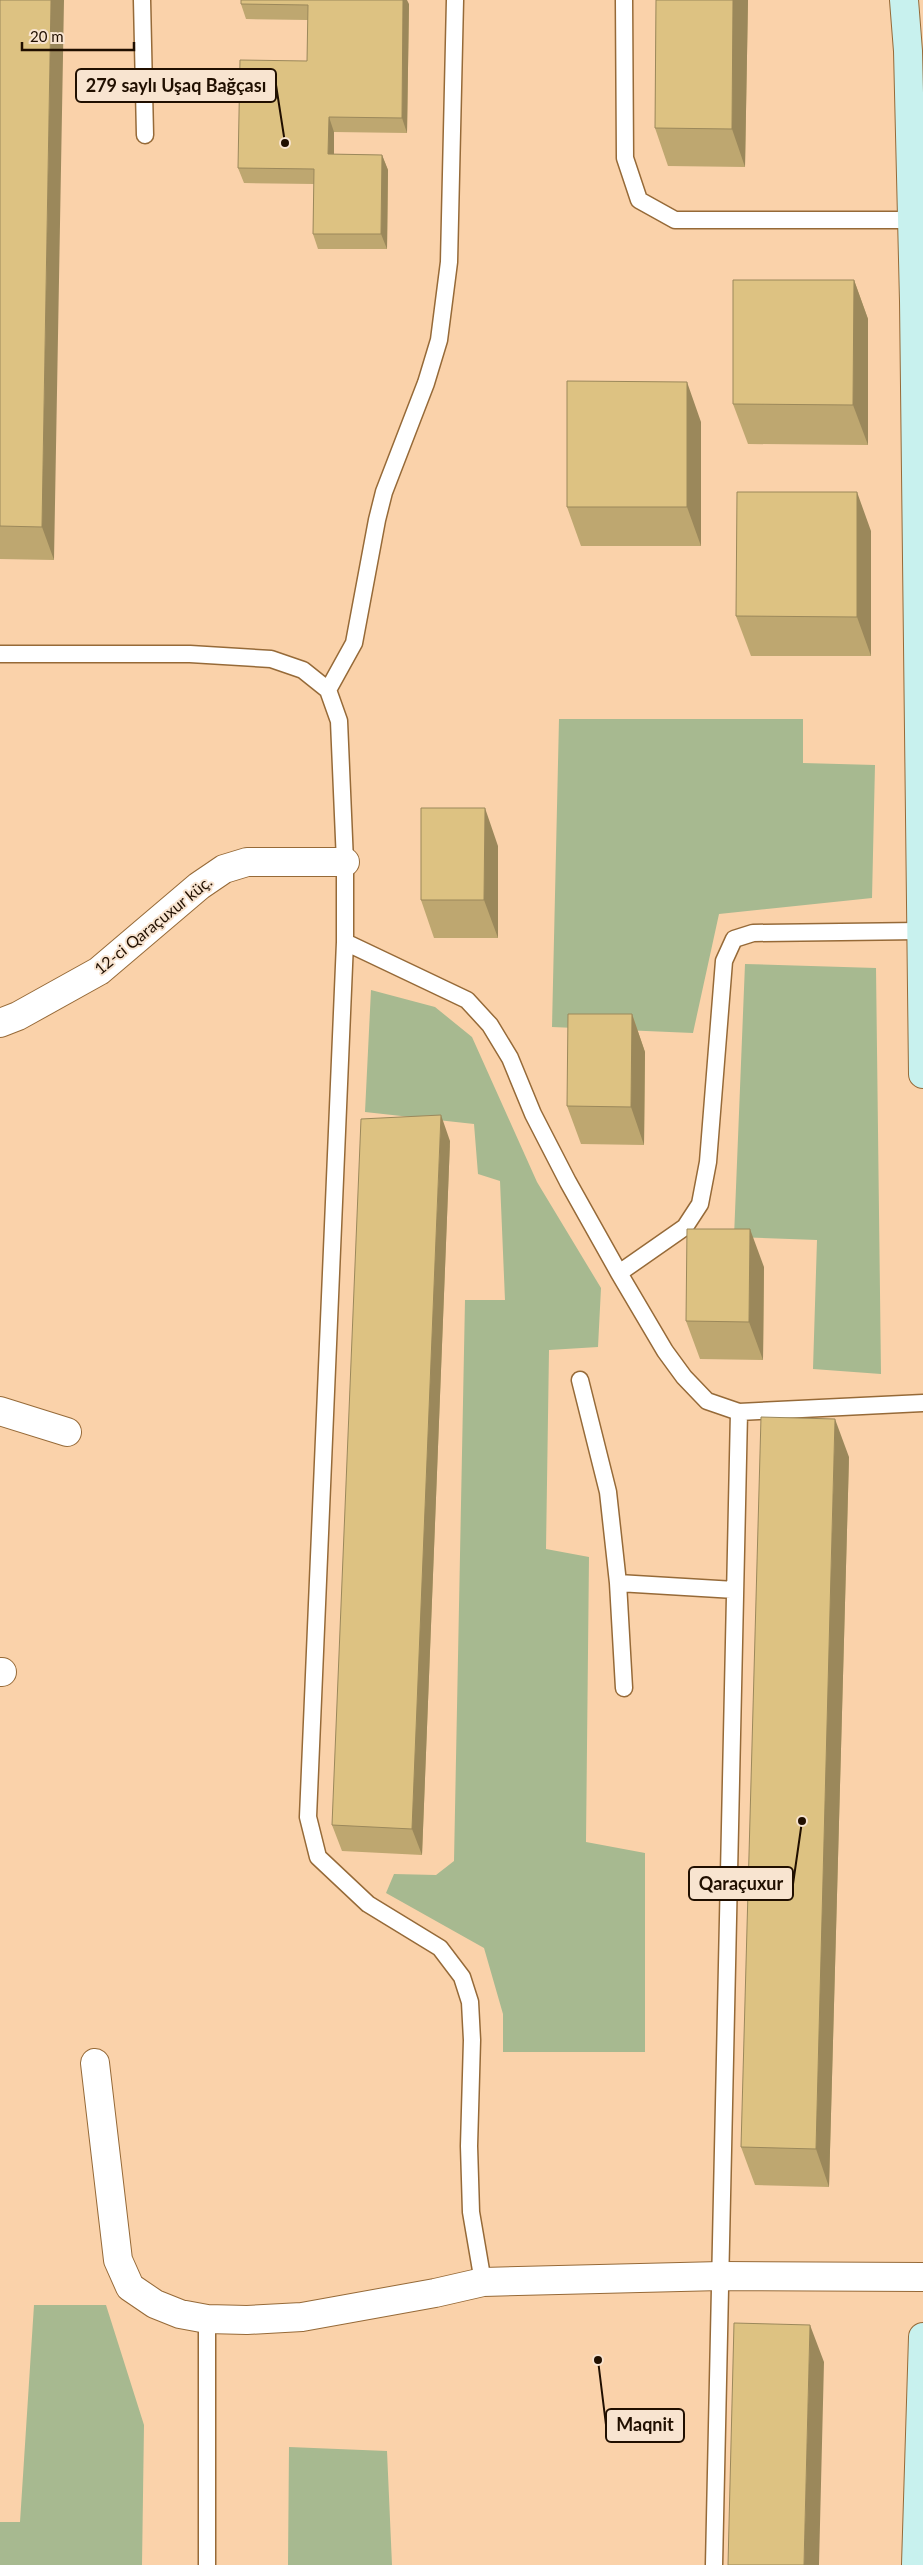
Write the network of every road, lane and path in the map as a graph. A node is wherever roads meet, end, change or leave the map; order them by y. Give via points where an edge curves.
1 (142, 0) edge
2 (455, 0) edge
3 (624, 0) edge
4 (904, 0) edge
5 (145, 135) dead end
6 (912, 220) junction
7 (919, 301) edge
8 (0, 654) edge
9 (921, 670) edge
10 (328, 690) junction
11 (345, 862) junction
12 (920, 931) junction
13 (345, 942) junction
14 (0, 1023) edge
15 (923, 1074) edge
16 (619, 1273) junction
17 (580, 1380) dead end
18 (923, 1402) edge
19 (0, 1411) edge
20 (739, 1412) junction
21 (66, 1432) dead end
22 (618, 1583) junction
23 (735, 1590) junction
24 (624, 1688) dead end
25 (95, 2063) dead end
26 (721, 2276) junction
27 (923, 2276) edge
28 (483, 2282) junction
29 (207, 2318) junction
30 (923, 2337) edge
31 (922, 2426) edge
32 (207, 2565) edge
33 (714, 2565) edge
34 (916, 2565) edge

1 - 5 lane
2 - 10 lane via 449,262 439,340 382,502 354,643
3 - 6 lane via 625,158 639,200 675,220
4 - 6 street
6 - 7 street
7 - 9 street
8 - 10 lane via 190,654 271,659 303,670
9 - 12 street
10 - 11 lane via 339,722
11 - 13 lane
11 - 14 street, 12-ci Qaraçuxur küç. via 246,862 224,869 199,886 99,971
12 - 15 street
12 - 16 lane via 753,932 734,939 724,961 708,1162 700,1204 685,1227
13 - 16 lane via 467,1000 490,1025 510,1058 533,1114 568,1182
13 - 28 lane via 308,1817 318,1857 368,1904 440,1948 462,1977 470,2002 472,2040 471,2212
16 - 20 lane via 664,1351 684,1377 707,1401
17 - 22 lane via 608,1492
18 - 20 lane
19 - 21 street
20 - 23 lane
22 - 23 lane
22 - 24 lane
23 - 26 lane
25 - 29 street via 118,2260 130,2287 155,2304 180,2314
26 - 27 street
26 - 28 street
26 - 33 lane
28 - 29 street via 435,2294 302,2317
29 - 32 lane
30 - 31 street
31 - 34 street

